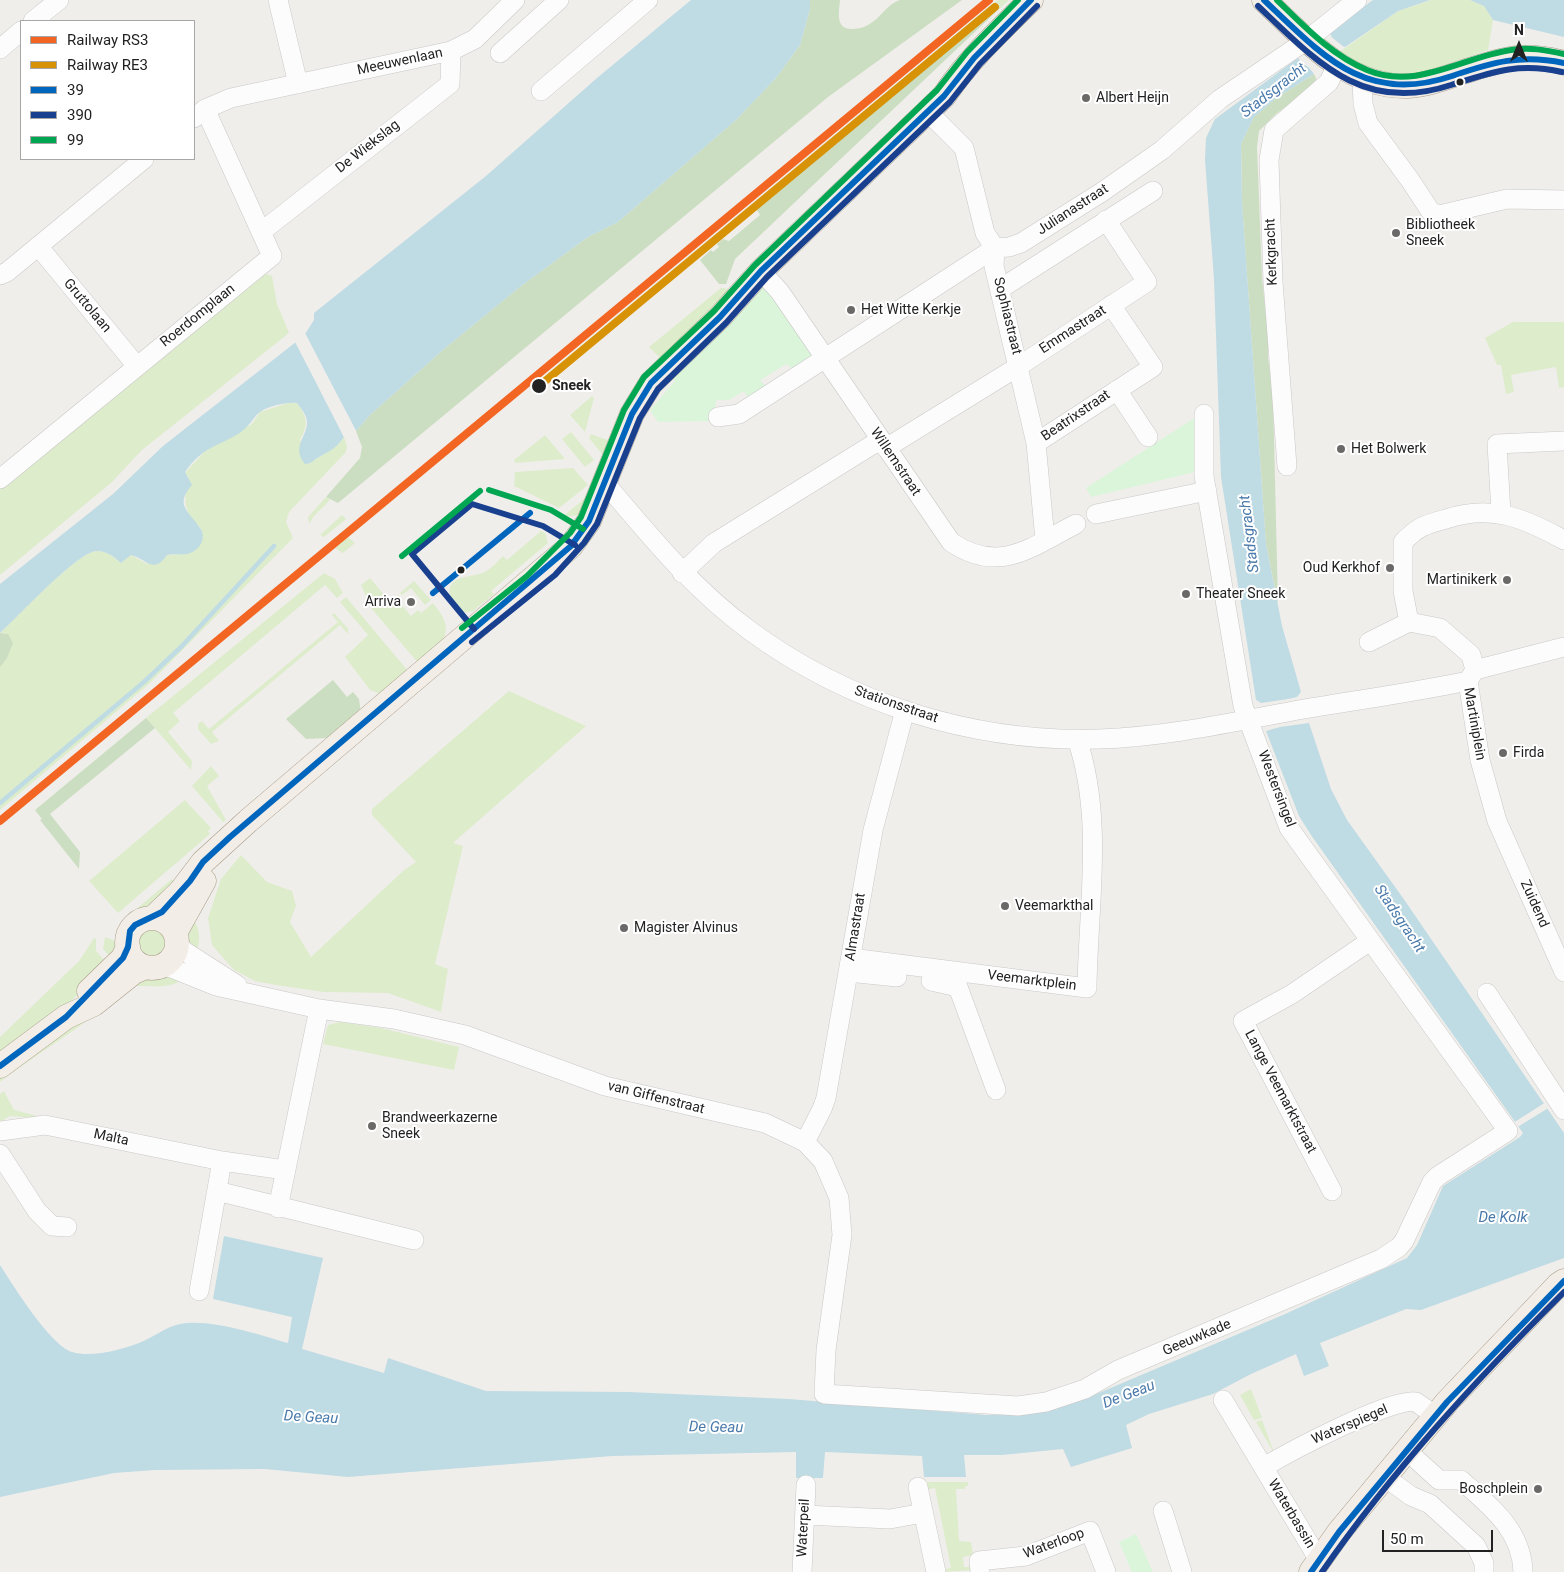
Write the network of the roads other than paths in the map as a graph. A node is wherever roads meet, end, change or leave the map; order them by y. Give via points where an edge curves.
1 (59, 0) edge
2 (278, 0) edge
3 (515, 0) edge
4 (559, 0) edge
5 (1031, 0) edge
6 (1050, 0) edge
7 (1264, 0) edge
8 (1357, 0) edge
9 (646, 1) edge
10 (34, 20) edge
11 (20, 32) edge
12 (0, 49) edge
13 (451, 51) junction
14 (500, 53) dead end
15 (1322, 53) junction
16 (1564, 63) edge
17 (1362, 78) junction
18 (298, 84) junction
19 (541, 91) dead end
20 (936, 104) junction
21 (199, 113) edge
22 (143, 160) edge
23 (1153, 191) dead end
24 (1564, 200) edge
25 (1106, 220) junction
26 (261, 232) junction
27 (38, 246) junction
28 (995, 248) junction
29 (760, 271) junction
30 (0, 275) edge
31 (1000, 290) junction
32 (1111, 305) junction
33 (825, 358) junction
34 (136, 365) junction
35 (1019, 366) junction
36 (1117, 390) junction
37 (1204, 414) dead end
38 (718, 417) dead end
39 (1148, 437) dead end
40 (1564, 441) edge
41 (1036, 443) junction
42 (883, 444) junction
43 (1287, 466) dead end
44 (0, 479) edge
45 (605, 483) junction
46 (1207, 491) junction
47 (1502, 513) junction
48 (1096, 514) dead end
49 (1076, 524) dead end
50 (1045, 540) junction
51 (1564, 540) edge
52 (682, 573) junction
53 (1409, 622) junction
54 (1369, 642) dead end
55 (1564, 647) edge
56 (1472, 676) junction
57 (905, 710) junction
58 (1255, 718) junction
59 (1077, 739) junction
60 (214, 854) junction
61 (1517, 863) joint
62 (153, 918) junction
63 (176, 937) junction
64 (1370, 941) junction
65 (128, 947) junction
66 (850, 965) junction
67 (155, 966) junction
68 (1564, 972) edge
69 (250, 994) junction
70 (1487, 994) dead end
71 (319, 1009) junction
72 (66, 1017) junction
73 (0, 1066) edge
74 (996, 1090) dead end
75 (1563, 1106) edge
76 (0, 1131) edge
77 (1508, 1131) joint
78 (806, 1142) junction
79 (0, 1154) edge
80 (222, 1161) junction
81 (285, 1170) junction
82 (217, 1191) junction
83 (1332, 1191) dead end
84 (278, 1208) junction
85 (67, 1227) dead end
86 (414, 1240) dead end
87 (1564, 1282) edge
88 (199, 1291) dead end
89 (824, 1394) joint
90 (1223, 1400) dead end
91 (1436, 1416) junction
92 (1406, 1450) junction
93 (1264, 1467) junction
94 (1385, 1477) junction
95 (1439, 1480) junction
96 (806, 1485) dead end
97 (918, 1487) dead end
98 (1424, 1500) junction
99 (1163, 1511) dead end
100 (923, 1513) junction
101 (805, 1515) junction
102 (1315, 1566) edge
103 (980, 1569) edge
104 (802, 1572) edge
105 (936, 1572) edge
106 (1106, 1572) edge
107 (1182, 1572) edge
108 (1484, 1572) edge
109 (1523, 1572) edge

1 - 10 street
2 - 18 street
3 - 13 street, Meeuwenlaan via 475,39
4 - 14 street
5 - 20 main road via 979,53
6 - 20 main road via 1016,30 997,54
7 - 15 main road
8 - 15 street
9 - 19 street
11 - 12 street
13 - 18 street, Meeuwenlaan
13 - 26 street, De Wiekslag via 450,84
15 - 17 main road
15 - 28 street, Julianastraat via 1220,99 1162,150 1102,192 1021,243
15 - 43 street, Kerkgracht via 1328,82 1274,130 1269,160 1273,282
16 - 17 main road via 1531,57 1507,58 1434,82 1407,86
17 - 24 street via 1368,123 1431,212 1439,215 1507,199
18 - 21 street, Meeuwenlaan via 231,98
20 - 28 street, Sophiastraat via 964,148 985,233
20 - 29 main road
21 - 26 street, Roerdomplaan
22 - 27 street
23 - 25 street, Julianastraat
25 - 31 street, Julianastraat
25 - 32 street, Emmastraat via 1146,282
26 - 34 street, Roerdomplaan via 272,256
27 - 30 street
27 - 34 street, Gruttolaan
28 - 31 street, Sophiastraat via 994,266
28 - 33 street, Julianastraat
29 - 33 street, Willemstraat via 780,292
29 - 45 main road via 731,305 643,393
31 - 35 street, Sophiastraat
32 - 35 street, Emmastraat
32 - 36 street, Beatrixstraat via 1153,367
33 - 38 street, Julianastraat via 740,414
33 - 42 street, Willemstraat
34 - 44 street, Roerdomplaan
35 - 41 street, Sophiastraat
35 - 42 street, Emmastraat
36 - 39 street, Beatrixstraat
36 - 41 street, Beatrixstraat
37 - 46 street, Westersingel
40 - 47 street via 1497,444
41 - 50 street, Sophiastraat
42 - 50 street, Willemstraat via 942,532 961,548 998,558 1021,553
42 - 52 street, Emmastraat via 714,543
45 - 52 street, Stationsstraat
45 - 60 main road via 589,521 561,557 321,757
46 - 48 street
46 - 58 street, Westersingel via 1243,706
47 - 51 street
47 - 53 street via 1465,513 1417,528 1403,542 1403,591
49 - 50 street, Willemstraat
52 - 57 street, Stationsstraat via 743,625 778,649 827,678
53 - 54 street
53 - 56 street via 1440,628 1471,655
55 - 56 street
56 - 58 street, Martiniplein
56 - 61 street, Martiniplein via 1480,760 1488,794 1497,822
57 - 59 street, Stationsstraat via 987,732
57 - 66 street, Almastraat via 874,830
58 - 59 street, Stationsstraat via 1163,734
58 - 64 street, Westersingel via 1289,828
59 - 66 street, Veemarktplein via 1085,763 1093,822 1087,988
60 - 62 main road
60 - 63 main road via 212,868
61 - 68 street, Zuidend
62 - 63 main road via 164,921
62 - 65 main road via 135,925 130,931
63 - 67 main road via 176,951
63 - 69 street, van Giffenstraat via 184,951
64 - 77 street, Westersingel
64 - 83 street, Lange Veemarktstraat via 1292,994 1243,1021
65 - 67 main road via 138,963
65 - 72 main road via 122,958
66 - 74 street via 958,986
66 - 78 street, Almastraat via 826,1098
67 - 69 street, van Giffenstraat
67 - 72 main road via 134,972 94,1004
69 - 71 street, van Giffenstraat
70 - 75 street
71 - 78 street, van Giffenstraat via 394,1019 465,1035 605,1086 765,1123
71 - 81 street
72 - 73 main road
76 - 80 street, Malta via 45,1124
77 - 89 street, Geeuwkade via 1432,1182 1404,1241 1381,1259 1118,1370 1084,1389 1046,1402 1018,1406
78 - 89 street, van Giffenstraat via 823,1161 839,1198 842,1235 826,1350
79 - 85 street via 37,1211 52,1226
80 - 81 street, Malta
80 - 82 street
81 - 84 street
82 - 84 street
82 - 88 street
84 - 86 street
87 - 91 main road via 1478,1368
90 - 93 street, Waterbassin
91 - 92 main road
91 - 93 street, Waterspiegel via 1416,1402 1405,1402 1359,1420
92 - 94 main road
92 - 95 street
93 - 102 street, Waterbassin
94 - 98 street via 1411,1496
94 - 102 main road
95 - 98 street
95 - 109 street via 1462,1480 1505,1520 1522,1558
96 - 101 street, Waterpeil
97 - 100 street
98 - 108 street via 1476,1546 1484,1563
99 - 107 street
100 - 101 street via 890,1519
100 - 105 street
101 - 104 street, Waterpeil
103 - 106 street, Waterloop via 979,1561 1026,1556 1090,1531

